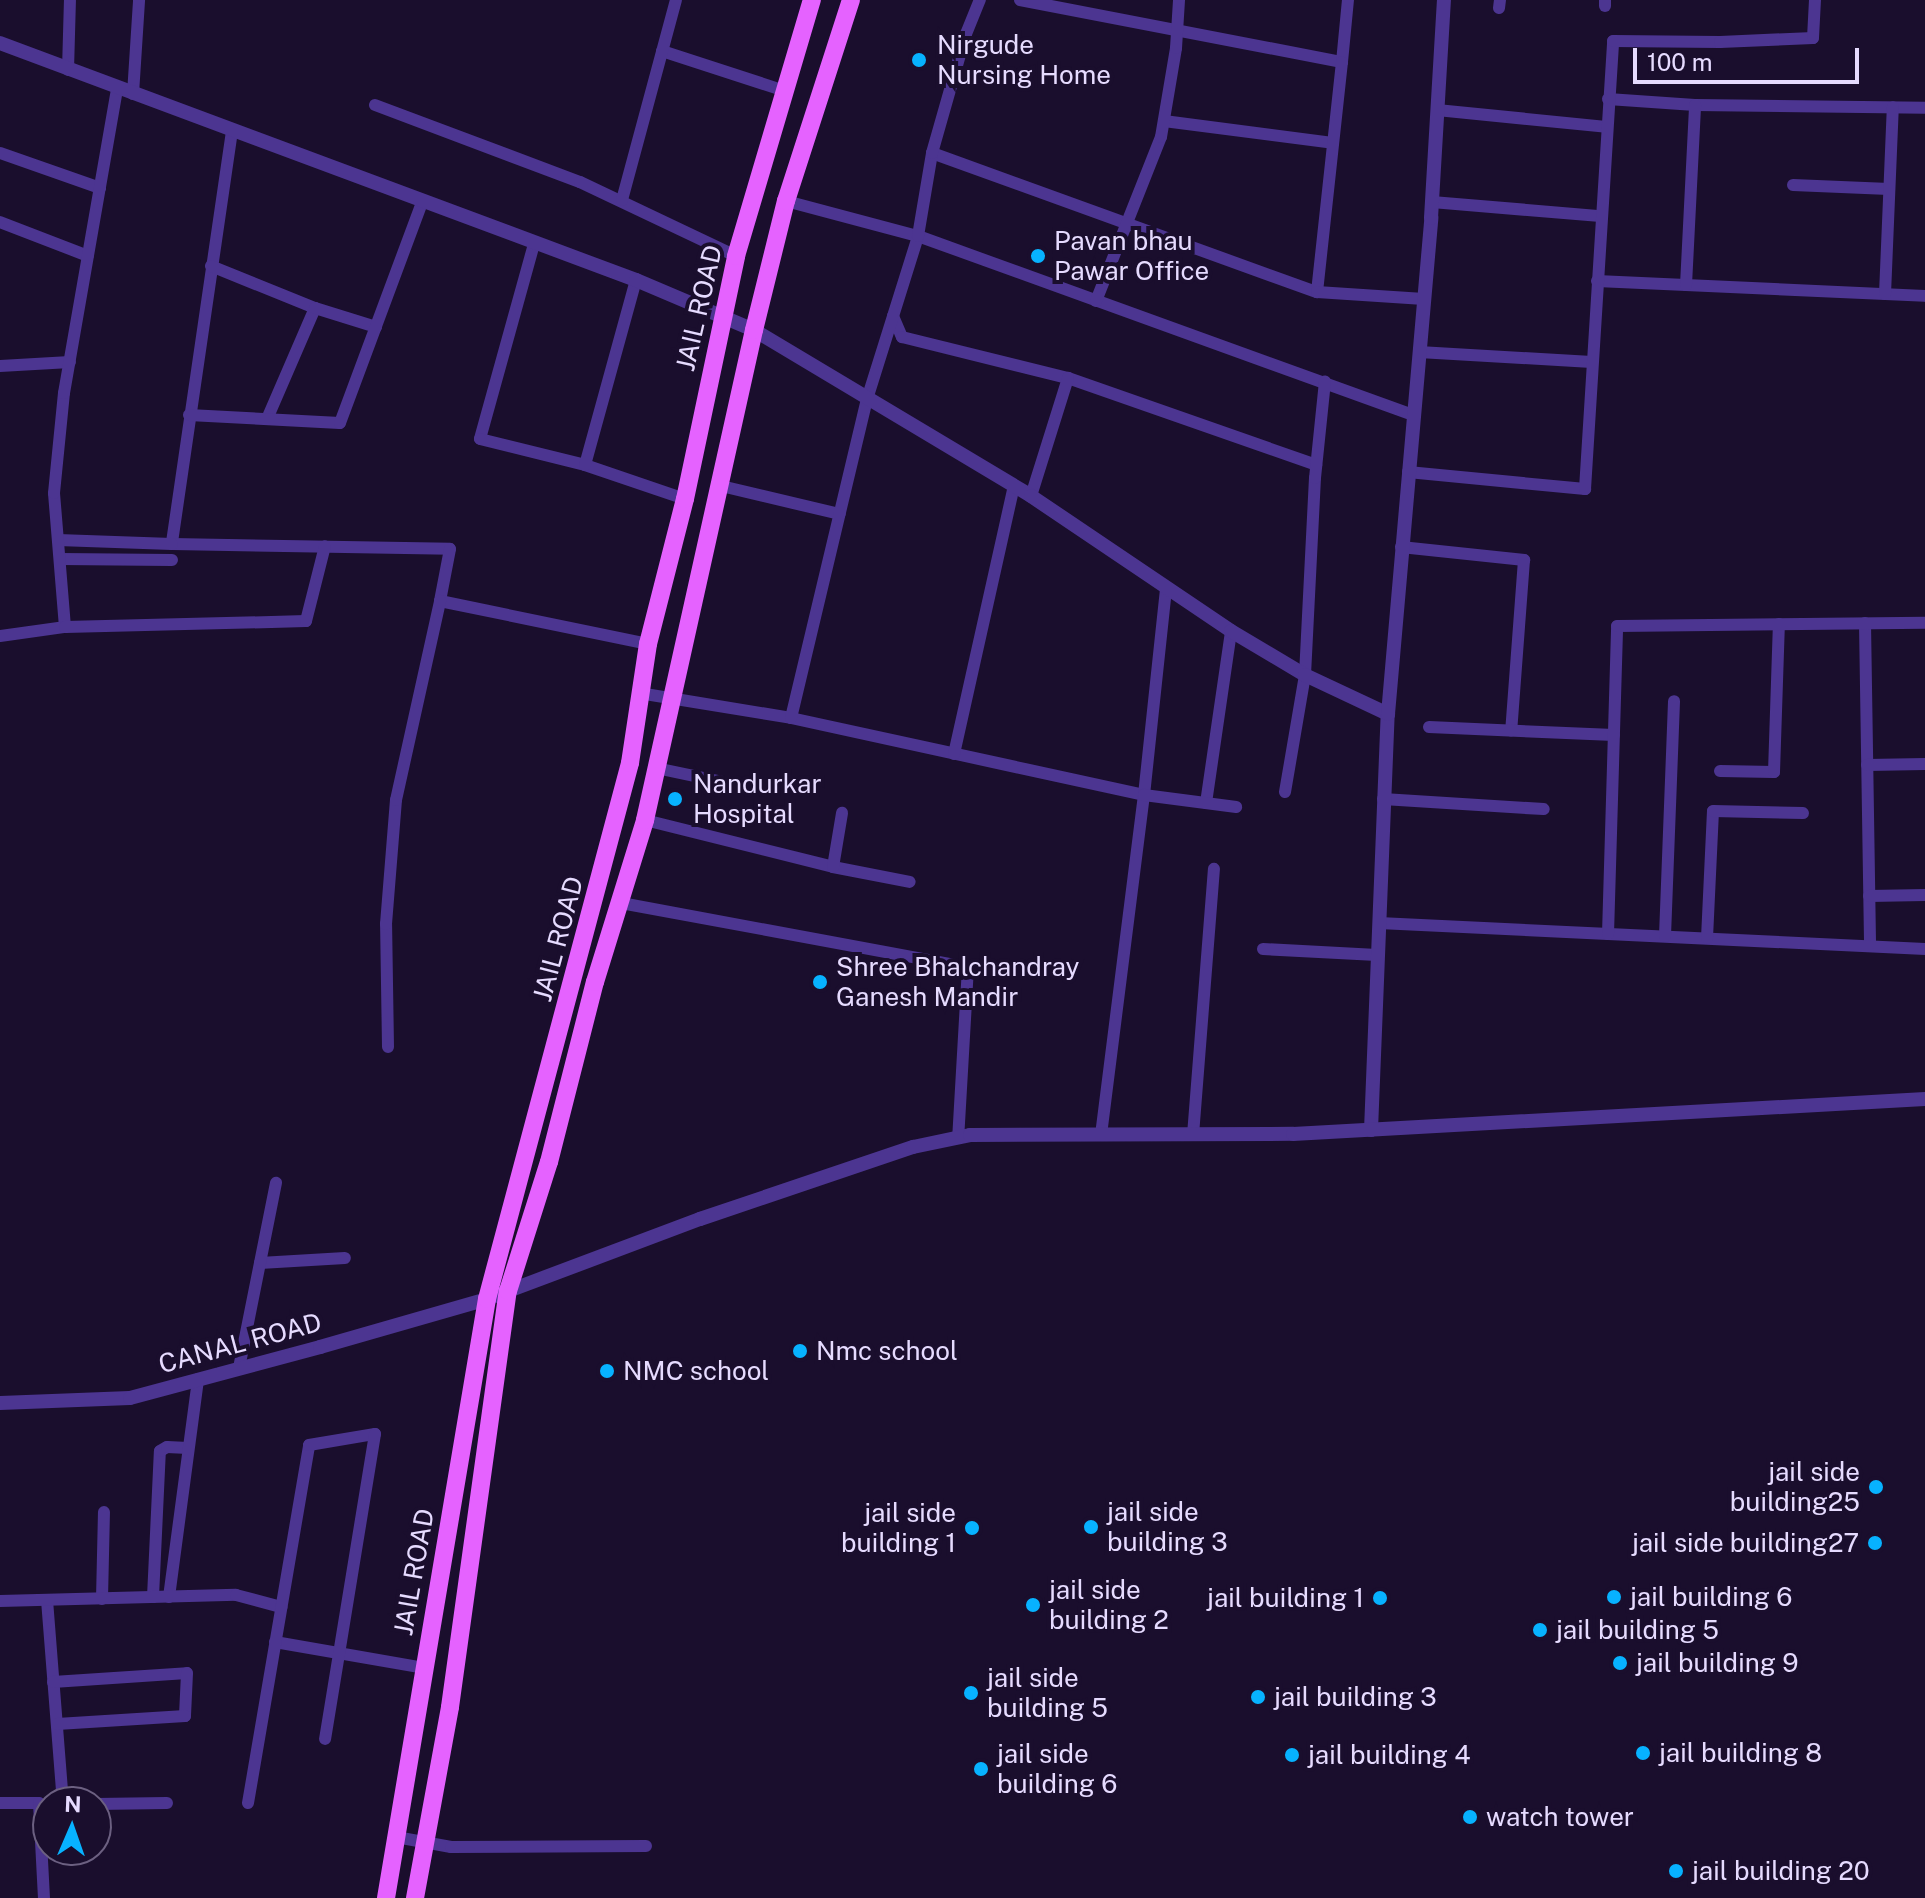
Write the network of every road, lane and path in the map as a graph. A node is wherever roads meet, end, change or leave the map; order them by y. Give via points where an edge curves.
1 (70, 0) edge
2 (139, 0) edge
3 (676, 0) edge
4 (812, 0) edge
5 (851, 0) edge
6 (980, 0) edge
7 (1020, 0) edge
8 (1179, 0) edge
9 (1348, 0) edge
10 (1444, 0) edge
11 (1815, 0) edge
12 (1177, 33) junction
13 (0, 43) edge
14 (662, 51) junction
15 (1342, 62) junction
16 (68, 70) junction
17 (117, 88) junction
18 (785, 91) junction
19 (133, 94) junction
20 (1608, 99) junction
21 (375, 105) dead end
22 (1695, 105) junction
23 (1893, 107) junction
24 (1925, 108) edge
25 (1437, 110) junction
26 (1164, 121) junction
27 (1606, 127) junction
28 (232, 131) junction
29 (1333, 143) junction
30 (0, 153) edge
31 (932, 153) junction
32 (1793, 185) dead end
33 (100, 188) junction
34 (1889, 189) junction
35 (622, 200) junction
36 (786, 201) junction
37 (422, 202) junction
38 (1432, 202) junction
39 (1600, 216) junction
40 (0, 222) edge
41 (1126, 226) junction
42 (918, 236) junction
43 (534, 244) junction
44 (88, 256) junction
45 (736, 256) junction
46 (211, 266) junction
47 (636, 280) junction
48 (1597, 281) junction
49 (1686, 285) junction
50 (1317, 292) junction
51 (1885, 294) junction
52 (1925, 296) edge
53 (1424, 299) junction
54 (1096, 301) junction
55 (315, 308) junction
56 (893, 316) junction
57 (723, 319) junction
58 (376, 327) junction
59 (754, 330) junction
60 (1419, 352) junction
61 (70, 362) junction
62 (1592, 362) junction
63 (0, 366) edge
64 (1068, 378) junction
65 (1325, 382) junction
66 (868, 396) junction
67 (189, 415) junction
68 (1413, 415) junction
69 (267, 419) junction
70 (585, 465) junction
71 (1316, 465) junction
72 (1408, 472) junction
73 (717, 485) junction
74 (1014, 486) junction
75 (1031, 496) junction
76 (685, 499) junction
77 (840, 514) junction
78 (58, 540) junction
79 (172, 544) junction
80 (325, 546) junction
81 (1401, 547) junction
82 (60, 559) junction
83 (172, 560) dead end
84 (1166, 590) junction
85 (440, 601) junction
86 (1865, 623) junction
87 (1925, 623) edge
88 (1779, 624) junction
89 (65, 627) junction
90 (1231, 631) junction
91 (0, 636) edge
92 (648, 644) junction
93 (1305, 675) junction
94 (639, 693) junction
95 (669, 698) junction
96 (1674, 701) dead end
97 (1388, 714) junction
98 (791, 718) junction
99 (1429, 727) dead end
100 (1511, 731) junction
101 (1614, 735) junction
102 (954, 754) junction
103 (1925, 764) edge
104 (1867, 765) junction
105 (656, 768) junction
106 (1720, 771) dead end
107 (746, 787) dead end
108 (1285, 792) dead end
109 (1144, 795) junction
110 (1383, 799) junction
111 (1206, 803) junction
112 (1236, 807) dead end
113 (1544, 809) dead end
114 (842, 813) dead end
115 (1803, 813) dead end
116 (645, 820) junction
117 (833, 867) junction
118 (1214, 869) dead end
119 (910, 882) dead end
120 (1925, 895) edge
121 (1869, 896) junction
122 (621, 903) junction
123 (1379, 923) junction
124 (1608, 934) junction
125 (1665, 936) junction
126 (1707, 938) junction
127 (1870, 946) junction
128 (1263, 949) dead end
129 (1925, 949) edge
130 (1377, 955) junction
131 (388, 1047) dead end
132 (1925, 1099) edge
133 (1371, 1130) junction
134 (1101, 1135) junction
135 (1193, 1135) junction
136 (958, 1138) junction
137 (276, 1183) dead end
138 (345, 1258) dead end
139 (260, 1263) junction
140 (508, 1291) junction
141 (487, 1299) junction
142 (239, 1368) junction
143 (198, 1379) junction
144 (0, 1403) edge
145 (188, 1448) junction
146 (104, 1512) dead end
147 (153, 1597) junction
148 (169, 1597) junction
149 (102, 1599) junction
150 (47, 1600) junction
151 (0, 1601) edge
152 (281, 1607) junction
153 (275, 1642) junction
154 (338, 1653) junction
155 (424, 1668) junction
156 (53, 1682) junction
157 (57, 1724) junction
158 (325, 1739) dead end
159 (62, 1786) edge
160 (0, 1803) edge
161 (32, 1803) edge
162 (167, 1803) dead end
163 (248, 1803) dead end
164 (112, 1804) edge
165 (396, 1837) junction
166 (426, 1842) junction
167 (646, 1846) dead end
168 (44, 1866) edge
169 (44, 1898) edge
170 (386, 1898) edge
171 (415, 1898) edge

1 - 16 street
2 - 19 street
3 - 14 street
4 - 18 main road, JAIL ROAD
5 - 36 main road
6 - 31 street
7 - 12 street
8 - 12 street
9 - 15 street
10 - 25 street
11 - 20 street via 1813,38 1613,41
12 - 15 street
12 - 26 street
13 - 16 street
14 - 18 street
14 - 35 street
15 - 29 street
16 - 17 street
17 - 19 street
17 - 33 street
18 - 45 main road, JAIL ROAD
19 - 28 street
20 - 22 street
20 - 27 street
21 - 35 street
22 - 23 street
22 - 49 street
23 - 24 street
23 - 34 street
25 - 27 street
25 - 38 street
26 - 29 street
26 - 41 street
27 - 39 street
28 - 37 street
28 - 46 street
29 - 50 street
30 - 33 street
31 - 41 street
31 - 42 street
32 - 34 street
33 - 44 street
34 - 51 street
35 - 45 street
36 - 42 street
36 - 59 main road
37 - 43 street
37 - 58 street
38 - 39 street
38 - 53 street
39 - 48 street
40 - 44 street
41 - 50 street
41 - 54 street
42 - 54 street
42 - 56 street
43 - 47 street
43 - 70 street via 480,439
44 - 61 street
45 - 57 main road, JAIL ROAD
46 - 55 street
46 - 67 street
47 - 57 street
47 - 70 street
48 - 49 street
48 - 62 street
49 - 51 street
50 - 53 street
51 - 52 street
53 - 60 street
54 - 65 street
55 - 58 street
55 - 69 street
56 - 64 street via 902,337
56 - 66 street
57 - 59 street
57 - 76 main road, JAIL ROAD
58 - 69 street via 340,423
59 - 66 street
59 - 73 main road
60 - 62 street
60 - 68 street
61 - 63 street
61 - 78 street via 54,493
62 - 72 street via 1585,489
64 - 71 street
64 - 75 street
65 - 68 street
65 - 71 street
66 - 74 street
66 - 77 street
67 - 69 street
67 - 79 street
68 - 72 street
70 - 76 street
71 - 93 street
72 - 81 street
73 - 77 street
73 - 95 main road
74 - 75 street
74 - 102 street
75 - 84 street
76 - 92 main road, JAIL ROAD
77 - 98 street
78 - 79 street
78 - 82 street
79 - 80 street
80 - 85 street via 450,549
80 - 89 street via 306,621
81 - 97 street
81 - 100 street via 1524,560
82 - 83 street
82 - 89 street
84 - 90 street
84 - 109 street
85 - 92 street
85 - 131 street via 396,800 386,924
86 - 87 street
86 - 88 street
86 - 104 street
88 - 101 street via 1617,626
88 - 106 street via 1774,772
89 - 91 street
90 - 93 street
90 - 111 street
92 - 94 main road, JAIL ROAD
93 - 97 street
93 - 108 street
94 - 95 street
94 - 141 main road, JAIL ROAD via 630,763 598,894
95 - 98 street
95 - 105 main road
96 - 125 street
97 - 110 street
98 - 102 street
99 - 100 street
100 - 101 street
101 - 124 street
102 - 109 street
103 - 104 street
104 - 121 street
105 - 107 street
105 - 116 main road
109 - 111 street
109 - 134 street
110 - 113 street
110 - 123 street
111 - 112 street
114 - 117 street
115 - 126 street via 1713,811
116 - 117 street
116 - 122 main road
117 - 119 street
118 - 135 street
120 - 121 street
121 - 127 street
122 - 136 street via 968,967
122 - 140 main road
123 - 124 street
123 - 130 street
124 - 125 street
125 - 126 street
126 - 127 street
127 - 129 street
128 - 130 street
130 - 133 street
132 - 133 street, CANAL ROAD
133 - 135 street, CANAL ROAD
134 - 135 street, CANAL ROAD
134 - 136 street, CANAL ROAD
136 - 140 street, CANAL ROAD via 913,1147 757,1200
137 - 139 street
138 - 139 street
139 - 142 street
140 - 141 street, CANAL ROAD
140 - 166 main road
141 - 142 street, CANAL ROAD
141 - 155 main road, JAIL ROAD
142 - 143 street, CANAL ROAD
143 - 144 street, CANAL ROAD via 130,1398
143 - 145 street
145 - 147 street via 160,1451
145 - 148 street
146 - 149 street
147 - 148 street
147 - 149 street
148 - 152 street via 236,1595
149 - 150 street
150 - 151 street
150 - 156 street
152 - 153 street
152 - 154 street via 309,1445 375,1434
153 - 154 street
153 - 163 street
154 - 155 street
154 - 158 street
155 - 165 main road, JAIL ROAD
156 - 157 street
156 - 157 street via 187,1673 185,1716
157 - 159 street
160 - 161 street
162 - 164 street
165 - 166 street
165 - 170 main road, JAIL ROAD
166 - 167 street via 451,1847
166 - 171 main road
168 - 169 street

